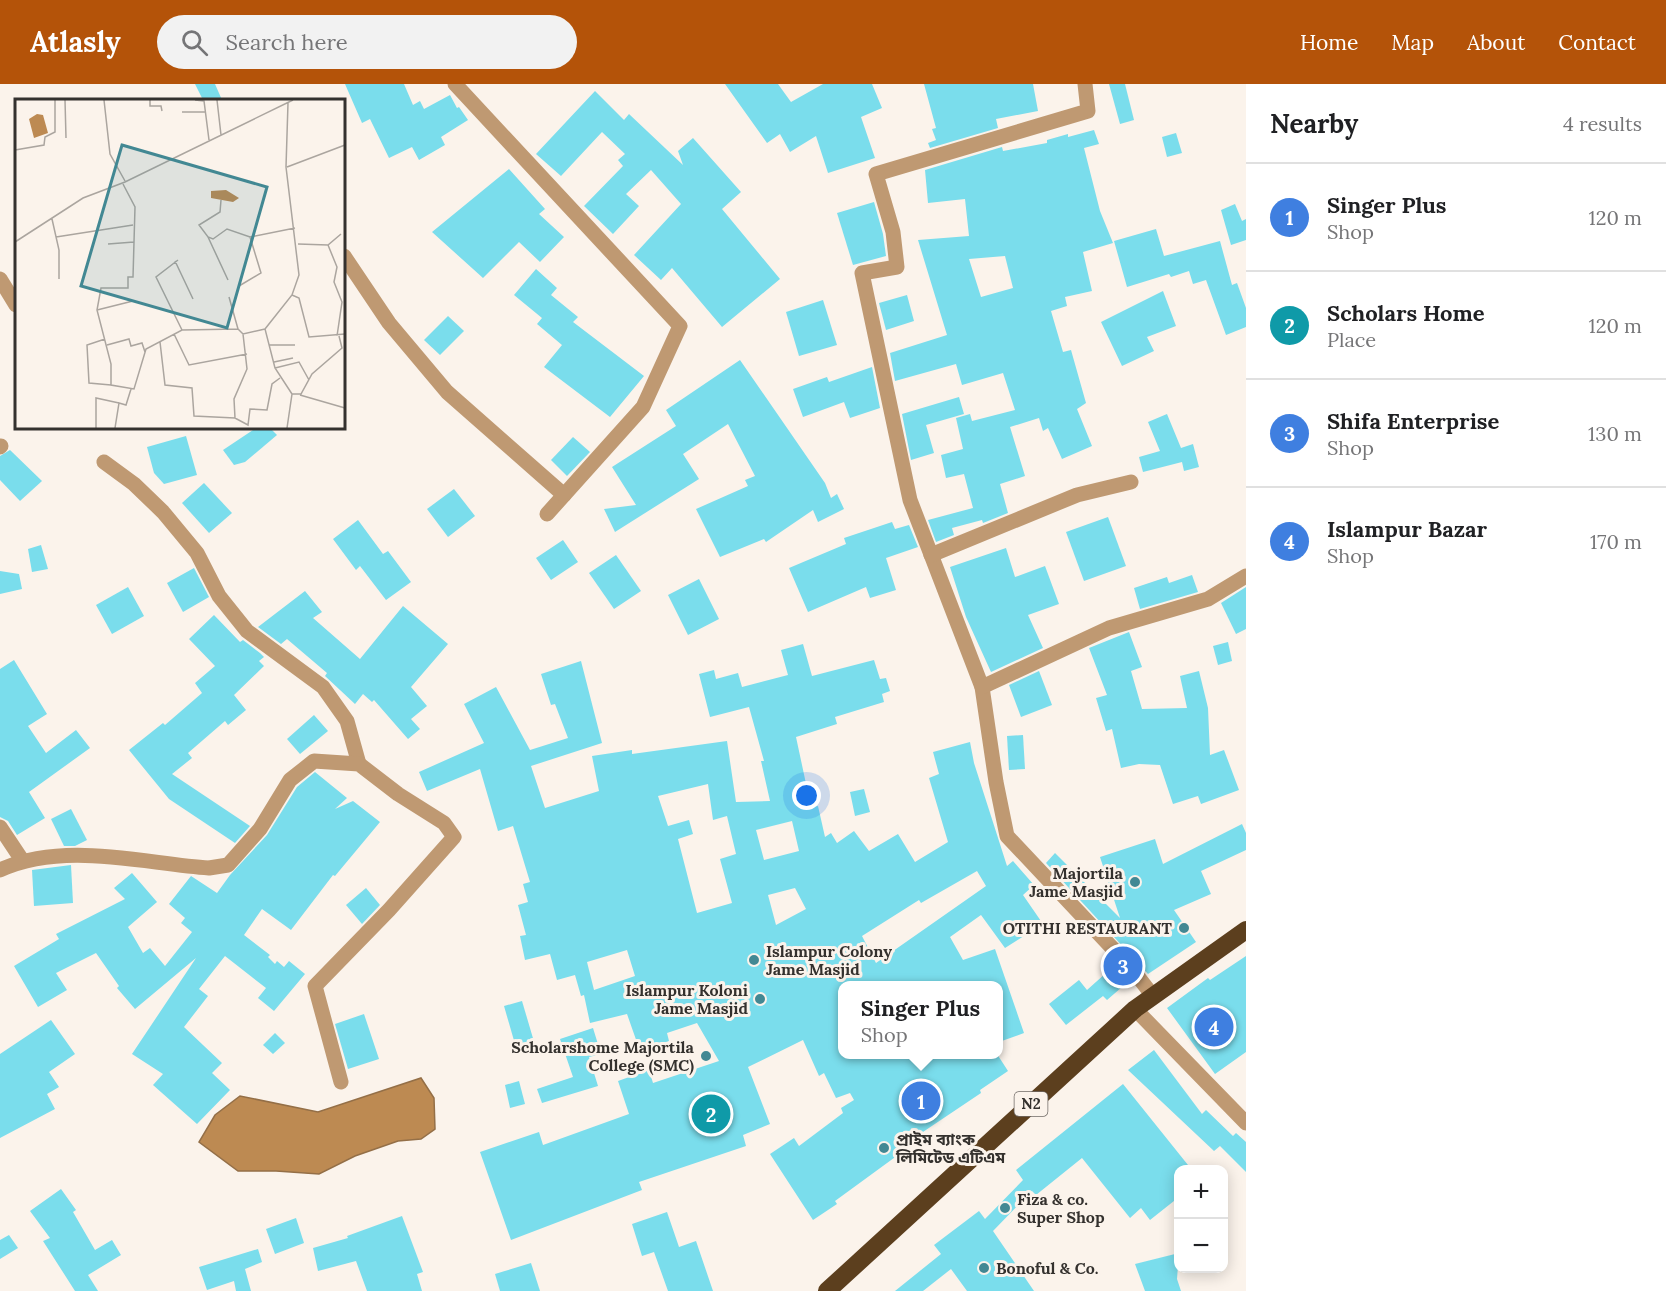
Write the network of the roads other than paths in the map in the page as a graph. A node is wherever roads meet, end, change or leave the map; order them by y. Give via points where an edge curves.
1 (455, 84) edge
2 (1085, 84) edge
3 (345, 258) edge
4 (0, 279) edge
5 (15, 303) edge
6 (104, 462) dead end
7 (1131, 482) dead end
8 (564, 495) junction
9 (547, 514) dead end
10 (931, 555) junction
11 (1246, 576) edge
12 (982, 687) junction
13 (359, 764) junction
14 (0, 827) edge
15 (22, 860) junction
16 (0, 870) edge
17 (1246, 930) edge
18 (1153, 996) junction
19 (1135, 1009) junction
20 (341, 1082) dead end
21 (1246, 1123) edge
22 (827, 1291) edge

1 - 8 street via 680,326 643,407
2 - 10 street via 1088,111 876,174 893,232 897,267 862,273 910,500
3 - 8 street via 388,323 447,392
4 - 5 street
6 - 13 street via 163,512 197,553 219,596 247,631 323,687 347,721
7 - 10 street via 1077,495
8 - 9 street
10 - 12 street
11 - 12 street via 1208,598 1109,628
12 - 18 street via 1007,836
13 - 15 street via 314,761 290,780 260,829 228,865 208,868 49,855
13 - 20 street via 444,823 454,837 315,986
14 - 15 street
15 - 16 street
17 - 18 highway, N2
18 - 19 highway, N2
19 - 21 street
19 - 22 highway, N2

